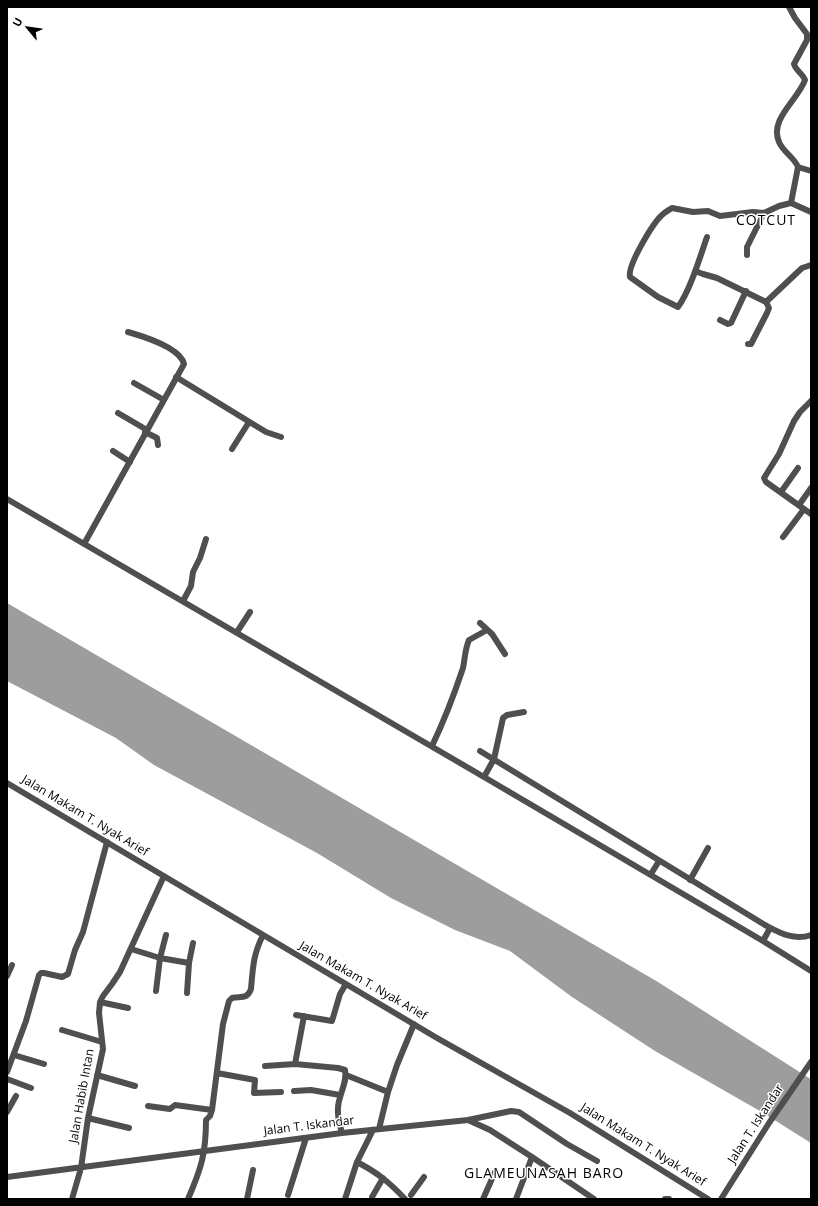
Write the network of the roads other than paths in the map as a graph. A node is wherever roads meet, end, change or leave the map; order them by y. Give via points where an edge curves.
1 (789, 7) edge
2 (798, 167) junction
3 (811, 171) edge
4 (791, 203) junction
5 (811, 212) edge
6 (764, 213) junction
7 (707, 237) dead end
8 (747, 255) dead end
9 (811, 265) edge
10 (695, 271) junction
11 (746, 291) junction
12 (766, 302) junction
13 (720, 320) dead end
14 (128, 332) dead end
15 (748, 344) dead end
16 (176, 377) junction
17 (134, 383) dead end
18 (164, 400) junction
19 (811, 401) edge
20 (118, 413) dead end
21 (249, 422) junction
22 (146, 431) junction
23 (281, 437) dead end
24 (158, 445) dead end
25 (232, 449) dead end
26 (113, 451) dead end
27 (130, 462) junction
28 (798, 468) dead end
29 (811, 488) edge
30 (781, 492) junction
31 (7, 499) edge
32 (802, 507) junction
33 (811, 514) edge
34 (783, 537) dead end
35 (206, 539) dead end
36 (86, 541) junction
37 (184, 599) junction
38 (250, 612) dead end
39 (480, 623) dead end
40 (487, 630) junction
41 (237, 632) junction
42 (505, 654) dead end
43 (524, 712) dead end
44 (432, 746) junction
45 (480, 751) dead end
46 (493, 760) junction
47 (485, 775) junction
48 (7, 783) edge
49 (107, 842) junction
50 (708, 848) dead end
51 (659, 862) junction
52 (652, 872) junction
53 (164, 876) junction
54 (690, 880) junction
55 (770, 928) junction
56 (166, 935) dead end
57 (263, 935) junction
58 (811, 935) edge
59 (763, 941) junction
60 (193, 943) dead end
61 (131, 949) junction
62 (160, 958) junction
63 (189, 963) junction
64 (12, 965) dead end
65 (811, 971) edge
66 (7, 976) edge
67 (346, 984) junction
68 (156, 991) dead end
69 (187, 993) dead end
70 (100, 1002) junction
71 (128, 1008) dead end
72 (296, 1015) dead end
73 (304, 1016) junction
74 (414, 1024) junction
75 (62, 1030) dead end
76 (102, 1042) junction
77 (14, 1055) junction
78 (811, 1062) edge
79 (44, 1064) dead end
80 (295, 1064) junction
81 (265, 1066) dead end
82 (7, 1072) edge
83 (217, 1073) junction
84 (97, 1075) junction
85 (346, 1075) junction
86 (7, 1079) edge
87 (135, 1086) dead end
88 (31, 1088) dead end
89 (294, 1091) dead end
90 (281, 1092) dead end
91 (388, 1092) junction
92 (340, 1095) junction
93 (16, 1096) dead end
94 (148, 1106) dead end
95 (212, 1110) junction
96 (7, 1112) edge
97 (88, 1118) junction
98 (468, 1120) junction
99 (128, 1128) dead end
100 (376, 1129) junction
101 (342, 1133) junction
102 (306, 1138) junction
103 (205, 1151) junction
104 (532, 1157) junction
105 (597, 1161) dead end
106 (357, 1162) junction
107 (81, 1168) junction
108 (254, 1170) dead end
109 (495, 1172) dead end
110 (424, 1177) dead end
111 (7, 1178) edge
112 (383, 1178) junction
113 (288, 1194) dead end
114 (372, 1197) dead end
115 (410, 1198) edge
116 (72, 1199) edge
117 (188, 1199) edge
118 (247, 1199) edge
119 (344, 1199) edge
120 (483, 1199) edge
121 (517, 1199) edge
122 (594, 1199) edge
123 (665, 1199) edge
124 (669, 1199) edge
125 (708, 1199) edge
126 (721, 1199) edge

1 - 2 street via 807,34 794,64 805,80 779,121 777,131 780,145
2 - 3 street
2 - 4 street
4 - 5 street
4 - 6 street
6 - 8 street via 747,248
6 - 10 street via 720,216 672,208 659,218 636,255 629,274 632,279 654,294 678,307
7 - 10 street
9 - 12 street via 802,268
10 - 11 street
11 - 12 street
11 - 13 street via 731,323
12 - 15 street via 768,311 752,344
14 - 16 street via 158,342 182,359 184,364
16 - 18 street
16 - 21 street
17 - 18 street
18 - 22 street
19 - 30 street via 794,421 779,454 764,478
20 - 22 street
21 - 23 street
21 - 25 street
22 - 24 street via 157,438
22 - 27 street
26 - 27 street
27 - 36 street
28 - 30 street
29 - 32 street
30 - 32 street
31 - 36 street
32 - 33 street
32 - 34 street
35 - 37 street via 192,572 191,586
36 - 37 street
37 - 41 street
38 - 41 street
39 - 40 street
40 - 42 street
40 - 44 street via 469,640 451,702
41 - 44 street
43 - 46 street via 503,718
44 - 47 street
45 - 46 street
46 - 47 street
46 - 51 street
47 - 52 street
48 - 49 street, Jalan Makam T. Nyak Arief
49 - 53 street, Jalan Makam T. Nyak Arief
49 - 77 street via 83,932 68,974 62,977 44,973 39,975
50 - 54 street
51 - 52 street
51 - 54 street
52 - 59 street
53 - 57 street, Jalan Makam T. Nyak Arief
53 - 61 street
54 - 55 street
55 - 58 street via 795,937
55 - 59 street
56 - 62 street
57 - 67 street, Jalan Makam T. Nyak Arief
57 - 83 street via 256,948 250,993 248,996 232,998 229,1001 223,1024
59 - 65 street
60 - 63 street
61 - 62 street
61 - 70 street via 120,972
62 - 63 street
62 - 68 street
63 - 69 street
64 - 66 street
67 - 73 street via 340,994 332,1021
67 - 74 street, Jalan Makam T. Nyak Arief
70 - 71 street
70 - 76 street, Jalan Habib Intan
72 - 73 street
73 - 80 street
74 - 91 street via 396,1065
74 - 125 street, Jalan Makam T. Nyak Arief via 570,1112
75 - 76 street
76 - 84 street, Jalan Habib Intan via 103,1049
77 - 79 street
77 - 82 street
78 - 126 street, Jalan T. Iskandar
80 - 81 street
80 - 85 street via 341,1069
83 - 90 street via 255,1080 254,1093
83 - 95 street
84 - 87 street
84 - 97 street, Jalan Habib Intan
85 - 91 street
85 - 92 street
86 - 88 street
89 - 92 street via 311,1090
91 - 100 street
92 - 101 street via 338,1120
93 - 96 street
94 - 95 street via 170,1109 175,1105
95 - 103 street via 206,1120
97 - 99 street
97 - 107 street, Jalan Habib Intan
98 - 100 street, Jalan T. Iskandar
98 - 104 street via 490,1130
98 - 105 street, Jalan T. Iskandar via 519,1112
100 - 101 street, Jalan T. Iskandar
100 - 106 street
101 - 102 street, Jalan T. Iskandar
102 - 103 street, Jalan T. Iskandar
102 - 113 street
103 - 107 street, Jalan T. Iskandar
103 - 117 street
104 - 121 street
104 - 122 street
106 - 112 street
106 - 119 street
107 - 111 street, Jalan T. Iskandar
107 - 116 street, Jalan Habib Intan
108 - 118 street
109 - 120 street
110 - 115 street
112 - 114 street
112 - 115 street
123 - 124 street

